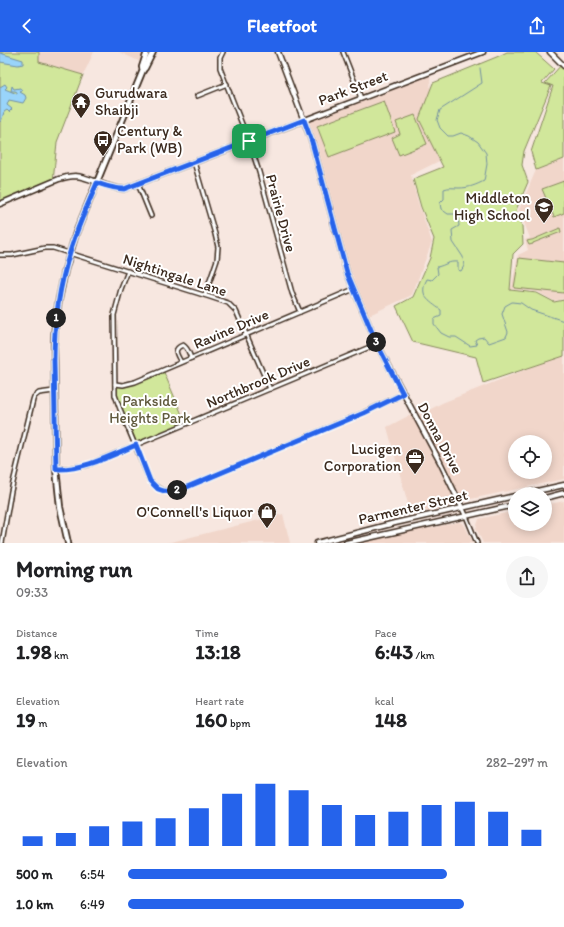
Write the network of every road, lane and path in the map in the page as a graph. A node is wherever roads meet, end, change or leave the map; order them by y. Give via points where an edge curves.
1 (147, 52) edge
2 (153, 52) edge
3 (223, 52) edge
4 (278, 52) edge
5 (343, 52) edge
6 (483, 52) edge
7 (550, 52) edge
8 (564, 66) edge
9 (143, 70) junction
10 (227, 84) junction
11 (197, 96) dead end
12 (361, 98) junction
13 (304, 120) junction
14 (249, 141) junction
15 (194, 162) junction
16 (97, 183) junction
17 (138, 184) junction
18 (0, 204) edge
19 (150, 216) dead end
20 (70, 253) junction
21 (0, 255) edge
22 (128, 271) junction
23 (354, 289) junction
24 (205, 295) junction
25 (300, 312) junction
26 (246, 334) junction
27 (377, 344) junction
28 (192, 358) junction
29 (181, 362) junction
30 (114, 384) junction
31 (270, 388) junction
32 (54, 391) junction
33 (403, 394) junction
34 (136, 445) junction
35 (56, 469) junction
36 (564, 485) edge
37 (552, 488) edge
38 (564, 494) edge
39 (552, 497) edge
40 (508, 498) edge
41 (508, 507) edge
42 (462, 508) junction
43 (466, 516) junction
44 (2, 543) edge
45 (68, 543) edge
46 (317, 543) edge
47 (346, 543) edge
48 (477, 543) edge

1 - 9 main road
2 - 9 main road
3 - 10 street, Prairie Drive via 220,65
4 - 13 street, Donna Drive
5 - 12 street
6 - 12 street, Park Street
7 - 8 street
9 - 16 main road
10 - 11 street
10 - 14 street, Prairie Drive
12 - 13 street, Park Street
13 - 14 street, Park Street
13 - 23 street, Donna Drive via 347,273
14 - 15 street, Park Street
14 - 25 street, Prairie Drive
15 - 17 street, Park Street
15 - 24 street via 218,247 217,260
16 - 17 street, Park Street via 117,189
16 - 18 street, Park Street via 79,177 59,179
16 - 20 main road
17 - 19 street
20 - 21 street, Nightingale Lane via 45,248
20 - 22 street, Nightingale Lane
20 - 32 main road via 61,285 56,318
22 - 24 street, Nightingale Lane
22 - 30 street via 114,315
23 - 25 street, Ravine Drive
23 - 27 street, Donna Drive
24 - 26 street, Nightingale Lane via 232,306
25 - 26 street, Ravine Drive
26 - 28 street, Ravine Drive
26 - 31 street, Nightingale Lane
27 - 31 street, Northbrook Drive
27 - 33 street, Donna Drive
28 - 29 street, Ravine Drive
28 - 29 street via 185,347 180,346 176,351
29 - 30 street, Ravine Drive via 135,382
30 - 34 street via 115,397
31 - 34 street, Northbrook Drive
32 - 35 main road
32 - 44 street via 39,393 34,397
33 - 34 street via 170,492 158,489 152,483
33 - 42 street, Donna Drive
34 - 35 street, Northbrook Drive via 88,465
35 - 45 main road via 60,507
36 - 37 street
38 - 39 street
40 - 42 street, Parmenter Street
41 - 43 street, Parmenter Street
42 - 43 street, Donna Drive
42 - 46 street, Parmenter Street
43 - 47 street, Parmenter Street
43 - 48 street, Donna Drive

